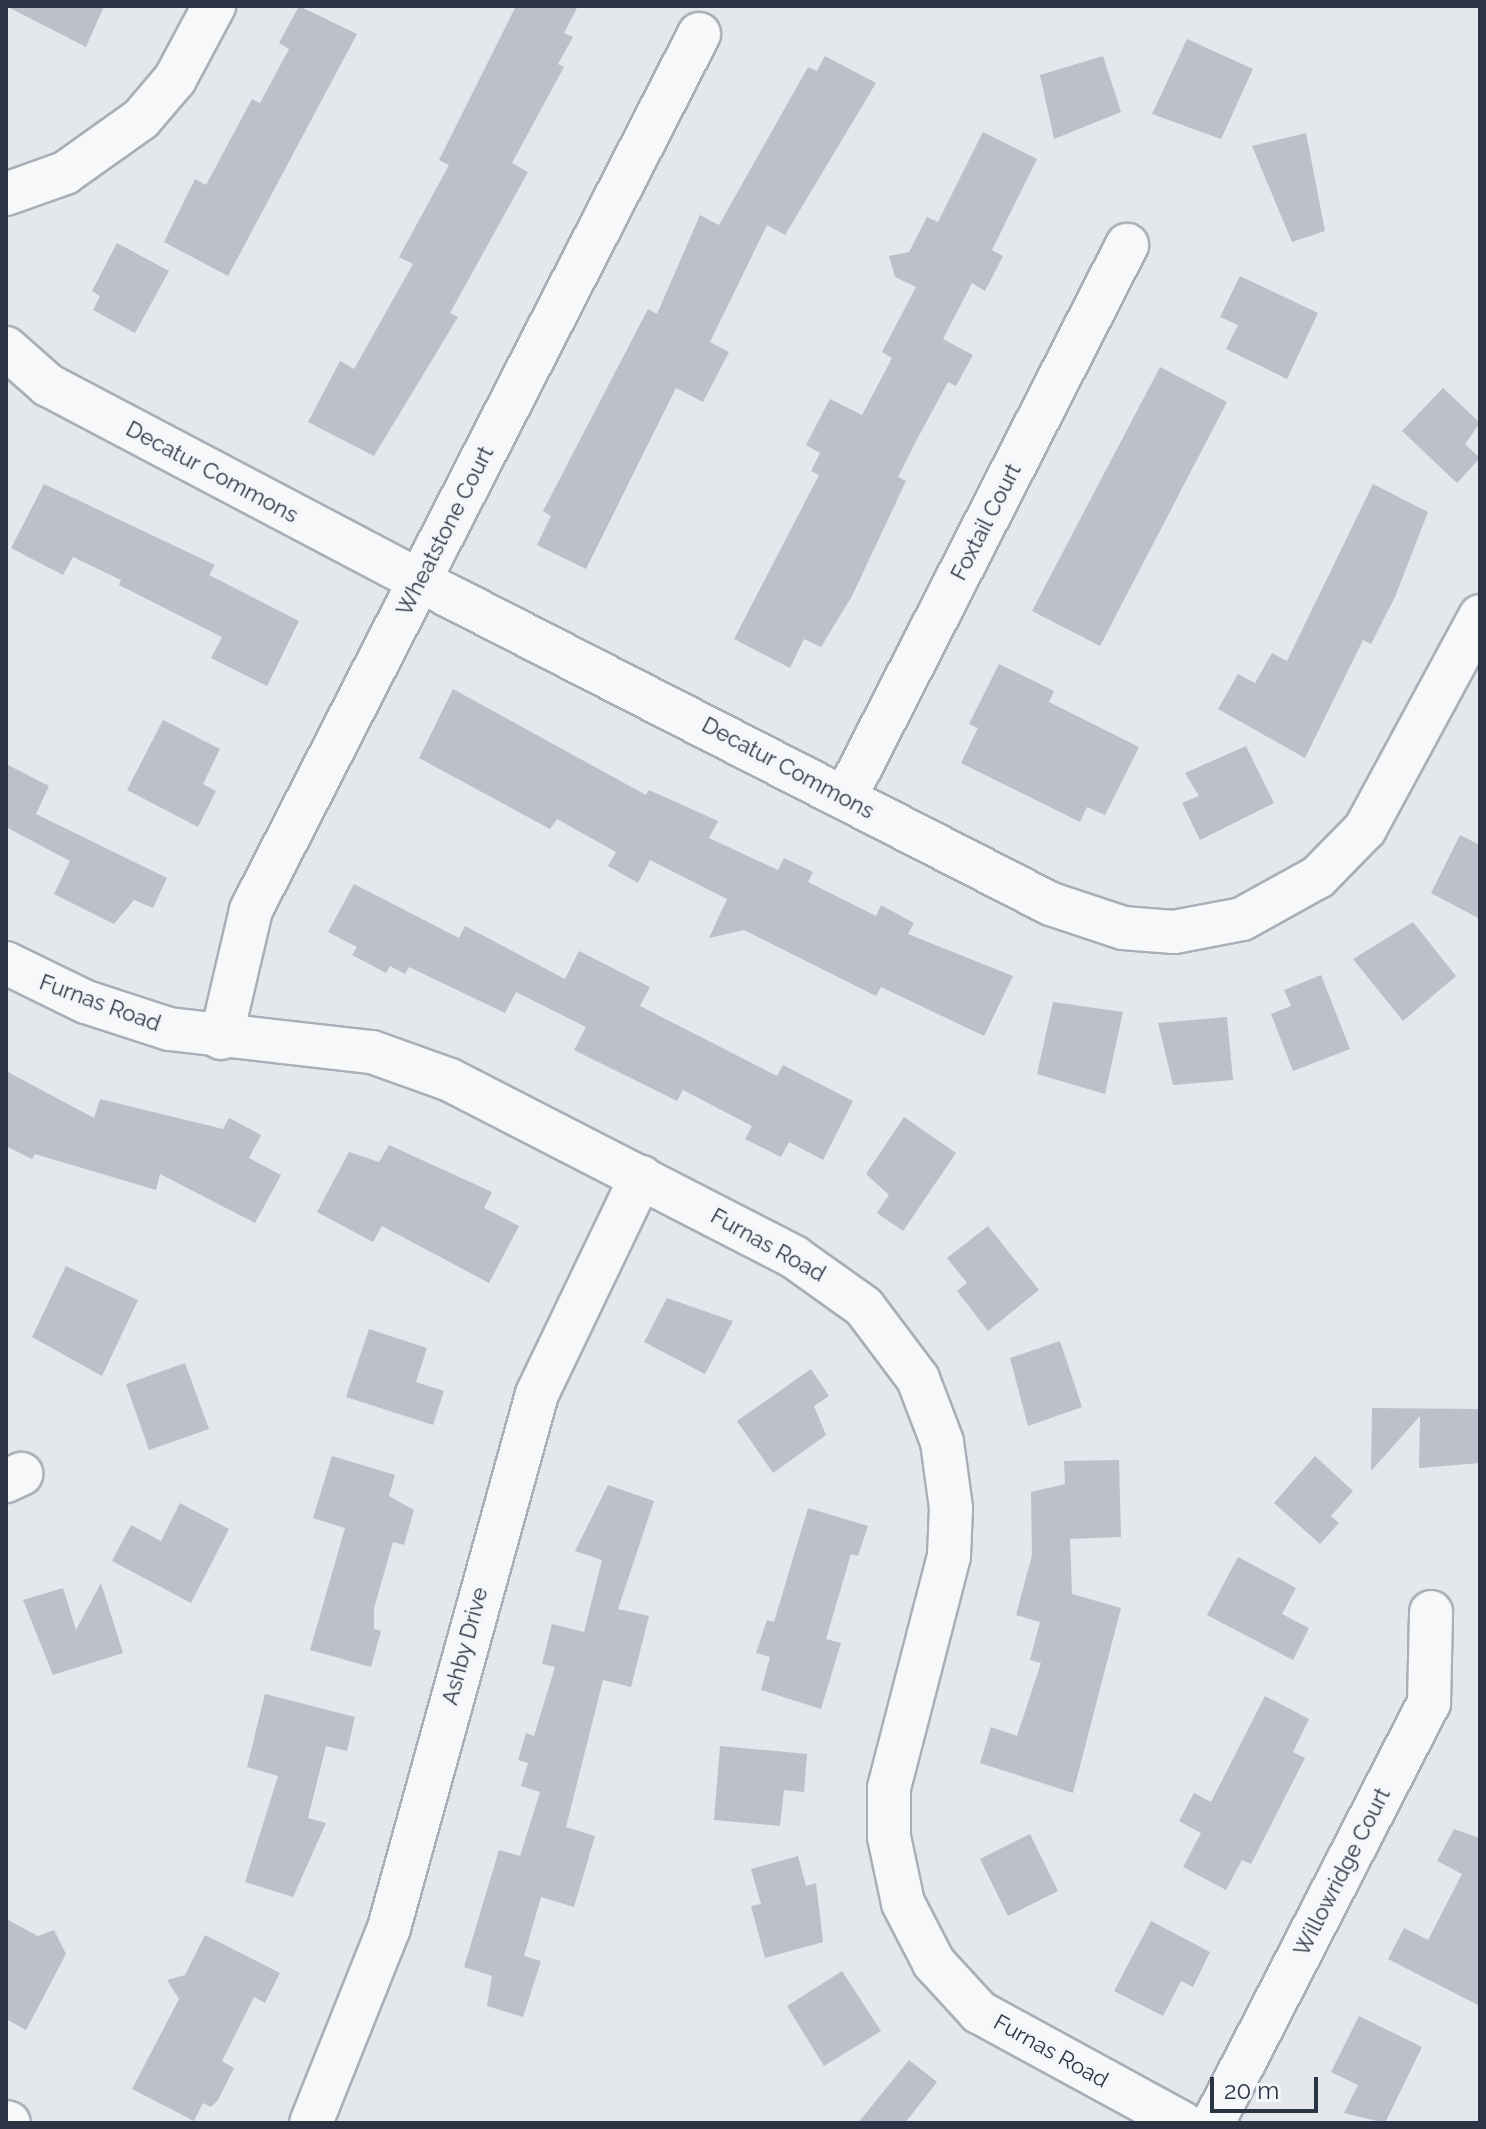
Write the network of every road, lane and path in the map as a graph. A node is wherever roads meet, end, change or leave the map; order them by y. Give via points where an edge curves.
1 (214, 6) edge
2 (699, 34) dead end
3 (6, 194) edge
4 (1127, 245) dead end
5 (6, 348) edge
6 (420, 581) junction
7 (1480, 616) edge
8 (845, 798) junction
9 (6, 963) edge
10 (221, 1038) junction
11 (641, 1177) junction
12 (1431, 1612) dead end
13 (311, 2123) edge
14 (1183, 2123) edge
15 (1213, 2123) edge

1 - 3 street via 175,79 118,140 65,173
2 - 6 street, Wheatstone Court
4 - 8 street, Foxtail Court
5 - 6 street, Decatur Commons via 48,385
6 - 8 street, Decatur Commons
6 - 10 street, Wheatstone Court via 251,910
7 - 8 street, Decatur Commons via 1365,829 1304,888 1242,919 1174,932 1093,921
9 - 10 street, Furnas Road via 135,1019
10 - 11 street, Furnas Road via 372,1052 450,1080
11 - 13 street, Ashby Drive via 537,1394 389,1928
11 - 14 street, Furnas Road via 820,1271 864,1307 918,1379 942,1442 951,1523 889,1788 897,1887 934,1963 979,2012
12 - 15 street, Willowridge Court via 1429,1703

